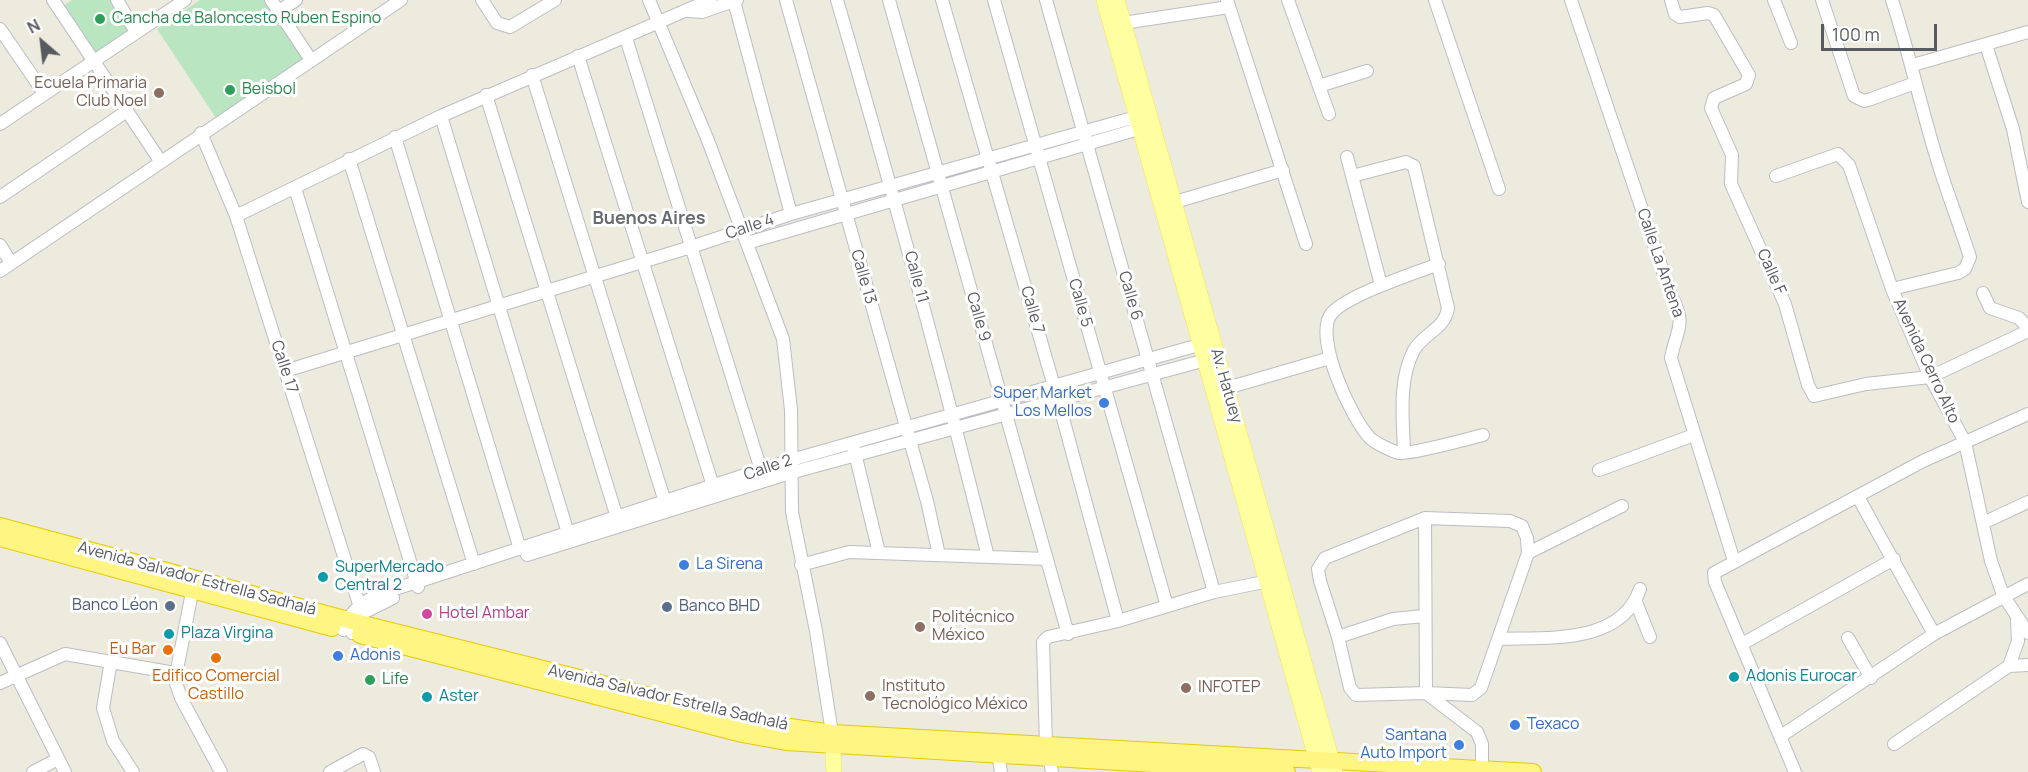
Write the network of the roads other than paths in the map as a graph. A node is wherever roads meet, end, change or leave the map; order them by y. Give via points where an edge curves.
1 (53, 0) edge
2 (117, 0) edge
3 (185, 0) edge
4 (271, 0) edge
5 (296, 0) edge
6 (401, 0) edge
7 (482, 0) edge
8 (555, 0) edge
9 (649, 0) edge
10 (710, 0) edge
11 (786, 0) edge
12 (837, 0) edge
13 (889, 0) edge
14 (942, 0) edge
15 (994, 0) edge
16 (1046, 0) edge
17 (1104, 0) edge
18 (1117, 0) edge
19 (1288, 0) edge
20 (1435, 0) edge
21 (1571, 0) edge
22 (1671, 0) edge
23 (1774, 0) edge
24 (1821, 0) edge
25 (1892, 0) edge
26 (736, 1) edge
27 (1228, 4) edge
28 (279, 11) junction
29 (690, 11) junction
30 (1123, 23) junction
31 (660, 24) junction
32 (0, 29) edge
33 (136, 32) junction
34 (2028, 32) edge
35 (626, 38) junction
36 (1791, 44) dead end
37 (1986, 45) junction
38 (578, 56) junction
39 (93, 60) junction
40 (311, 60) junction
41 (1913, 65) junction
42 (1368, 71) dead end
43 (532, 75) junction
44 (1915, 83) junction
45 (1319, 86) junction
46 (44, 93) junction
47 (486, 95) junction
48 (127, 111) junction
49 (1329, 114) dead end
50 (441, 116) junction
51 (1144, 121) junction
52 (0, 124) edge
53 (1083, 132) junction
54 (201, 133) junction
55 (395, 137) junction
56 (1034, 144) junction
57 (1087, 145) junction
58 (986, 158) junction
59 (1347, 158) dead end
60 (349, 159) junction
61 (1038, 160) junction
62 (160, 162) junction
63 (1283, 170) junction
64 (936, 172) junction
65 (992, 174) junction
66 (1352, 176) junction
67 (1776, 176) dead end
68 (891, 185) junction
69 (941, 187) junction
70 (295, 188) junction
71 (1499, 189) dead end
72 (0, 197) edge
73 (842, 200) junction
74 (896, 200) junction
75 (2028, 201) edge
76 (1175, 202) junction
77 (791, 214) junction
78 (845, 214) junction
79 (236, 216) junction
80 (742, 230) junction
81 (747, 243) junction
82 (1306, 244) dead end
83 (0, 245) edge
84 (691, 247) junction
85 (643, 262) junction
86 (11, 263) junction
87 (1439, 264) junction
88 (0, 271) edge
89 (595, 277) junction
90 (1381, 285) junction
91 (549, 289) junction
92 (1892, 290) junction
93 (1983, 293) dead end
94 (499, 305) junction
95 (451, 320) junction
96 (2028, 330) edge
97 (404, 334) junction
98 (1207, 342) junction
99 (344, 353) junction
100 (1211, 358) junction
101 (1330, 358) junction
102 (1148, 359) junction
103 (285, 371) junction
104 (1100, 373) junction
105 (1152, 374) junction
106 (1930, 377) junction
107 (1054, 385) junction
108 (1104, 387) junction
109 (1227, 388) junction
110 (1001, 398) junction
111 (1058, 400) junction
112 (952, 412) junction
113 (1005, 413) junction
114 (2028, 414) edge
115 (906, 426) junction
116 (956, 427) junction
117 (1484, 435) dead end
118 (1694, 435) junction
119 (910, 441) junction
120 (852, 442) junction
121 (1965, 442) junction
122 (1404, 452) junction
123 (855, 456) junction
124 (790, 460) junction
125 (761, 470) junction
126 (1599, 470) dead end
127 (790, 473) junction
128 (741, 483) junction
129 (713, 486) junction
130 (1858, 497) junction
131 (665, 502) junction
132 (2028, 502) edge
133 (1622, 506) dead end
134 (1425, 518) junction
135 (618, 521) junction
136 (1983, 523) junction
137 (0, 526) edge
138 (568, 533) junction
139 (0, 538) edge
140 (0, 547) edge
141 (520, 549) junction
142 (879, 553) junction
143 (1528, 553) junction
144 (939, 555) junction
145 (988, 557) junction
146 (1047, 559) junction
147 (1894, 559) junction
148 (1734, 561) junction
149 (474, 564) junction
150 (801, 565) junction
151 (1273, 580) junction
152 (194, 583) junction
153 (2028, 584) edge
154 (418, 585) junction
155 (1640, 588) dead end
156 (1215, 592) junction
157 (2003, 596) junction
158 (1636, 602) junction
159 (359, 604) junction
160 (1167, 606) junction
161 (1424, 616) junction
162 (2016, 616) junction
163 (1118, 621) junction
164 (349, 626) junction
165 (2028, 633) edge
166 (1068, 634) junction
167 (1934, 634) junction
168 (1338, 637) junction
169 (1650, 637) dead end
170 (1848, 638) dead end
171 (1498, 639) junction
172 (0, 643) edge
173 (1742, 644) junction
174 (111, 661) junction
175 (2028, 665) edge
176 (2008, 666) junction
177 (175, 673) junction
178 (14, 674) junction
179 (1871, 678) junction
180 (0, 683) edge
181 (1426, 693) junction
182 (1781, 736) junction
183 (832, 739) junction
184 (1894, 744) dead end
185 (997, 748) junction
186 (1049, 758) edge
187 (58, 759) junction
188 (1105, 766) edge
189 (1326, 766) edge
190 (1162, 769) edge
191 (1482, 769) junction
192 (1449, 770) edge
193 (33, 772) edge
194 (65, 772) edge
195 (133, 772) edge
196 (221, 772) edge
197 (330, 772) edge
198 (374, 772) edge
199 (834, 772) edge
200 (1001, 772) edge
201 (1287, 772) edge
202 (1533, 772) edge
203 (1795, 772) edge

1 - 39 street
2 - 33 street
3 - 33 street
4 - 28 street
5 - 28 street
6 - 40 street
7 - 8 street via 497,23 510,27
9 - 31 street
10 - 29 street
11 - 73 street, Calle 13
12 - 68 street, Calle 11
13 - 64 street, Calle 9
14 - 58 street, Calle 7
15 - 56 street, Calle 5
16 - 53 street, Calle 6
17 - 51 main road, Av. Hatuey
18 - 30 main road, Av. Hatuey
19 - 45 street
20 - 71 street
21 - 118 street, Calle La Antena via 1671,296 1680,312 1682,325 1671,358
22 - 106 street, Calle F via 1675,14 1680,17 1714,15 1749,75 1746,84 1714,98 1711,108 1732,155 1731,184 1785,304 1810,391 1819,397 1866,384
23 - 36 street
24 - 44 street via 1854,96 1864,101
25 - 41 street
26 - 29 street via 702,12
26 - 77 street
27 - 30 street
27 - 63 street
28 - 40 street
29 - 31 street
30 - 51 main road, Av. Hatuey
31 - 35 street
31 - 80 street
32 - 46 street
33 - 39 street
34 - 37 street
35 - 38 street
35 - 84 street
37 - 41 street
37 - 75 street via 2013,129
38 - 43 street
38 - 85 street
39 - 46 street
39 - 48 street
40 - 54 street
41 - 44 street
42 - 45 street
43 - 47 street
43 - 89 street
44 - 92 street via 1970,257 1965,269 1958,273
45 - 49 street
46 - 52 street
47 - 50 street
47 - 91 street
48 - 62 street
48 - 72 street
50 - 55 street
50 - 94 street
51 - 53 street, Calle 4
51 - 57 street, Calle 4
51 - 76 main road, Av. Hatuey
51 - 98 main road, Av. Hatuey
53 - 56 street, Calle 4
53 - 57 street, Calle 6
54 - 62 street
54 - 79 street, Calle 17
55 - 60 street
55 - 95 street
56 - 58 street, Calle 4
56 - 61 street, Calle 5
57 - 61 street, Calle 4
57 - 102 street, Calle 6
58 - 64 street, Calle 4
58 - 65 street, Calle 7
59 - 66 street
60 - 70 street
60 - 97 street
61 - 65 street, Calle 4
61 - 104 street, Calle 5
62 - 86 street
63 - 76 street
63 - 82 street
64 - 68 street, Calle 4
64 - 69 street, Calle 9
65 - 69 street, Calle 4
65 - 107 street, Calle 7
66 - 87 street via 1411,163
66 - 90 street
67 - 92 street, Avenida Cerro Alto via 1831,156 1844,157
68 - 73 street, Calle 4
68 - 74 street, Calle 11
69 - 74 street, Calle 4
69 - 110 street, Calle 9
70 - 79 street
70 - 99 street
73 - 77 street, Calle 4
73 - 78 street, Calle 13
74 - 78 street, Calle 4
74 - 112 street, Calle 11
76 - 98 main road, Av. Hatuey
77 - 80 street, Calle 4
78 - 81 street, Calle 4
78 - 115 street, Calle 13
79 - 103 street, Calle 17
80 - 81 street
80 - 84 street, Calle 4
81 - 124 street via 783,339 791,410
83 - 86 street
84 - 85 street, Calle 4
84 - 125 street
85 - 89 street, Calle 4
85 - 129 street
86 - 88 street
87 - 90 street
87 - 122 street via 1447,315 1419,344 1406,372
89 - 91 street, Calle 4
89 - 131 street
90 - 101 street via 1330,315 1325,338
91 - 94 street, Calle 4
91 - 135 street
92 - 106 street, Avenida Cerro Alto
93 - 96 street via 1990,308 2016,316
94 - 95 street, Calle 4
94 - 138 street
95 - 97 street, Calle 4
95 - 141 street
96 - 106 street, Calle F
97 - 99 street, Calle 4
97 - 149 street
98 - 100 main road, Av. Hatuey
98 - 102 street, Calle 2
99 - 103 street, Calle 4
99 - 154 street
100 - 105 street, Calle 2
100 - 109 main road, Av. Hatuey
100 - 151 main road, Av. Hatuey
101 - 109 street
101 - 122 street via 1353,412 1371,439 1398,453
102 - 104 street, Calle 2
102 - 105 street, Calle 6
103 - 159 street, Calle 17
104 - 107 street, Calle 2
104 - 108 street, Calle 5
105 - 108 street, Calle 2
105 - 156 street, Calle 6
106 - 121 street, Avenida Cerro Alto
107 - 110 street, Calle 2
107 - 111 street, Calle 7
108 - 111 street, Calle 2
108 - 160 street, Calle 5
109 - 151 main road, Av. Hatuey
110 - 112 street, Calle 2
110 - 113 street, Calle 9
111 - 113 street, Calle 2
111 - 163 street, Calle 7
112 - 115 street, Calle 2
112 - 116 street, Calle 11
113 - 116 street, Calle 2
113 - 146 street, Calle 9
114 - 121 street
115 - 119 street, Calle 13
115 - 120 street, Calle 2
116 - 119 street, Calle 2
116 - 145 street, Calle 11
117 - 122 street
118 - 126 street
118 - 148 street, Calle La Antena
119 - 123 street, Calle 2
119 - 144 street, Calle 13
120 - 123 street
120 - 124 street, Calle 2
121 - 130 street
121 - 136 street, Avenida Cerro Alto
123 - 127 street, Calle 2
123 - 142 street
124 - 125 street, Calle 2
124 - 127 street
125 - 128 street, Calle 2
127 - 128 street, Calle 2
127 - 150 street
128 - 129 street, Calle 2
128 - 135 street, Calle 2
129 - 131 street, Calle 2
130 - 147 street
130 - 148 street
131 - 135 street, Calle 2
132 - 136 street
133 - 143 street
134 - 143 street via 1499,519 1522,526
134 - 161 street
134 - 168 street via 1320,563 1319,576
135 - 138 street, Calle 2
135 - 154 street, Calle 2
136 - 157 street, Avenida Cerro Alto
137 - 152 highway, Avenida Salvador Estrella Sadhalá
138 - 141 street, Calle 2
139 - 152 highway, Avenida Salvador Estrella Sadhalá
140 - 152 highway via 178,590
141 - 149 street, Calle 2
142 - 144 street
142 - 150 street via 845,552
143 - 171 street
144 - 145 street
145 - 146 street
146 - 166 street, Calle 9
147 - 167 street
147 - 173 street
148 - 173 street via 1714,573
149 - 154 street, Calle 2
150 - 183 street via 820,654
151 - 156 street
151 - 189 main road, Av. Hatuey
152 - 164 highway, Avenida Salvador Estrella Sadhalá
152 - 177 street
153 - 157 street
154 - 159 street, Calle 2
154 - 164 street, Calle 2 via 374,606
155 - 158 street
156 - 160 street
157 - 162 street, Avenida Cerro Alto
157 - 167 street
158 - 169 street
158 - 171 street via 1622,618 1605,628 1550,637
159 - 164 street
160 - 163 street
161 - 168 street via 1393,619
161 - 181 street
162 - 165 street, Avenida Cerro Alto
162 - 176 street via 2018,641
163 - 166 street
164 - 183 highway, Avenida Salvador Estrella Sadhalá via 742,734 786,742
166 - 186 street via 1048,637 1042,642
167 - 179 street
168 - 181 street via 1354,694
170 - 179 street
171 - 181 street via 1481,688 1475,694
172 - 178 street
173 - 182 street
174 - 177 street
174 - 178 street via 65,654
174 - 195 street via 103,708 113,741
175 - 176 street
176 - 184 street
177 - 196 street via 177,688
178 - 180 street
178 - 187 street
179 - 182 street
181 - 191 street via 1477,732 1482,744
182 - 203 street
183 - 185 highway, Avenida Salvador Estrella Sadhalá
183 - 199 main road
185 - 186 highway, Avenida Salvador Estrella Sadhalá
185 - 200 street
186 - 188 highway, Avenida Salvador Estrella Sadhalá
186 - 189 highway, Avenida Salvador Estrella Sadhalá
187 - 193 street
187 - 194 street
188 - 190 highway, Avenida Salvador Estrella Sadhalá
189 - 192 highway, Avenida Salvador Estrella Sadhalá
190 - 201 highway, Avenida Salvador Estrella Sadhalá
191 - 192 highway, Avenida Salvador Estrella Sadhalá
191 - 202 highway, Avenida Salvador Estrella Sadhalá
197 - 198 street via 363,754 369,757

